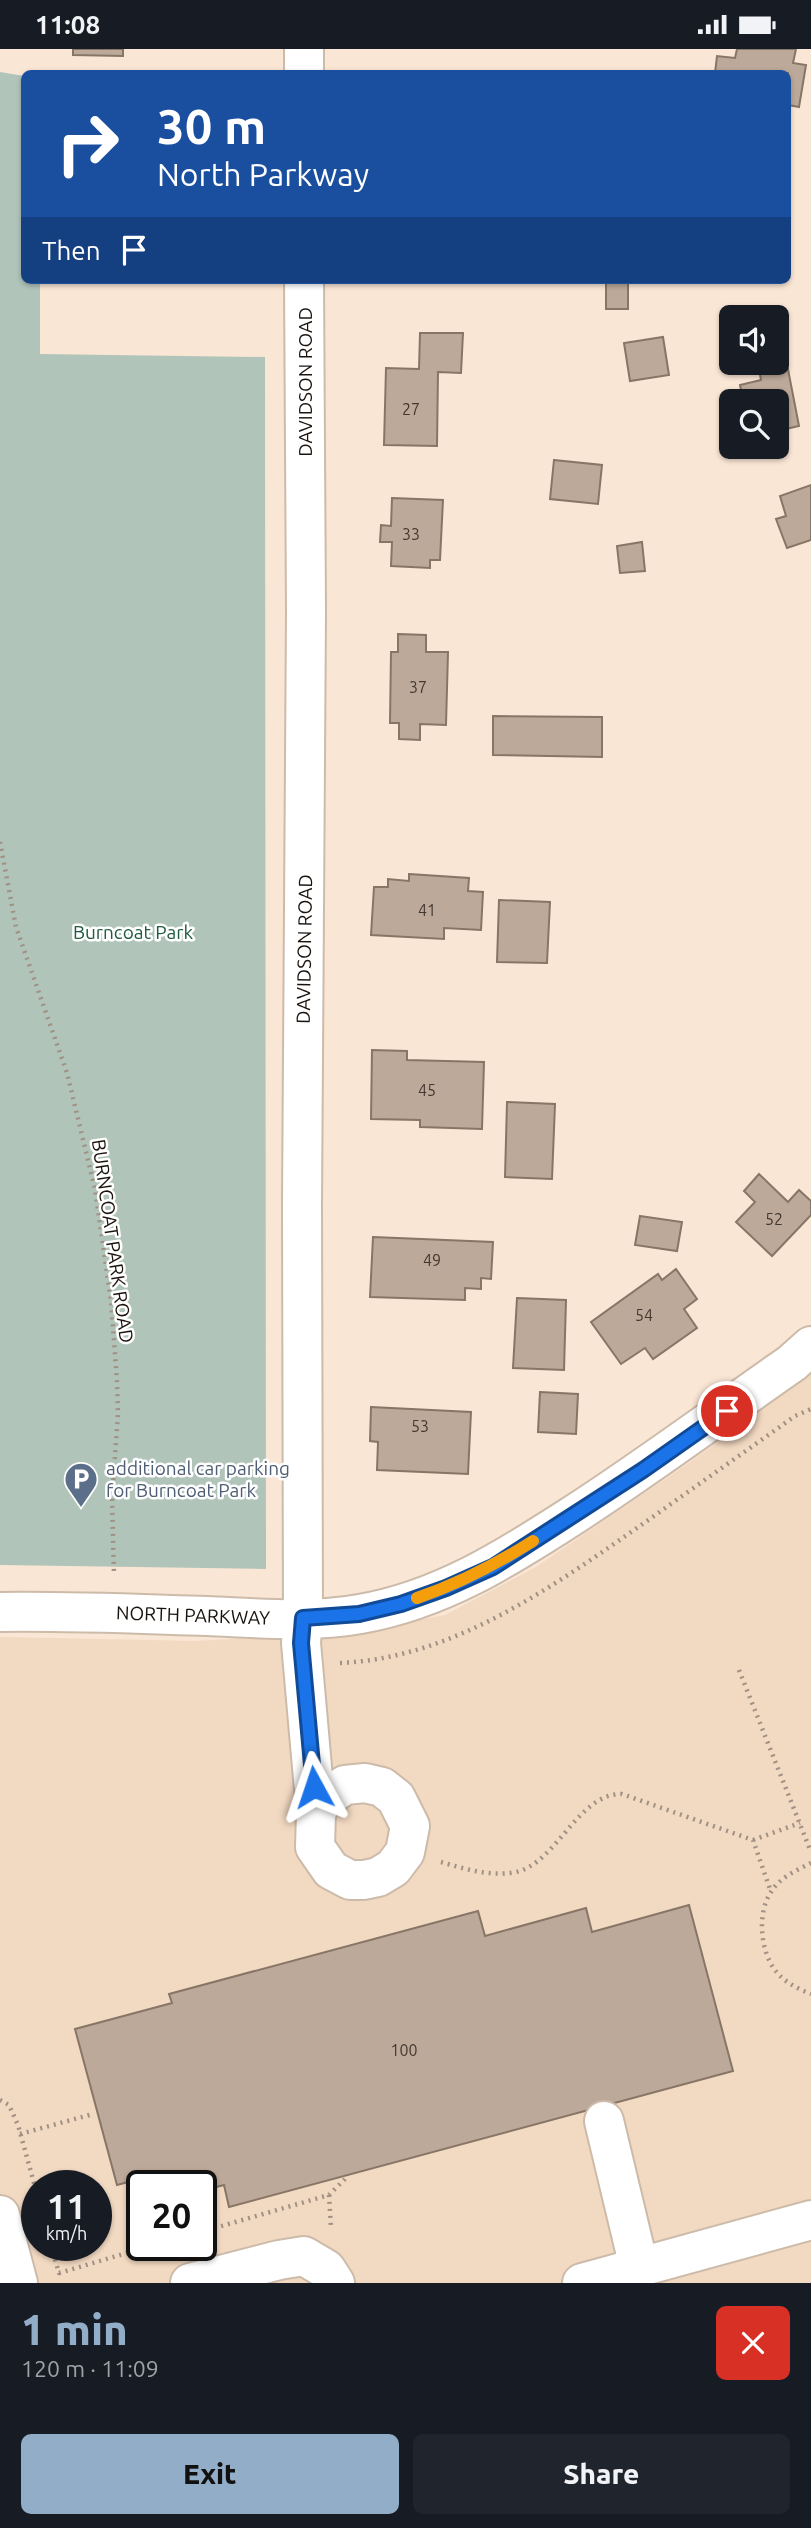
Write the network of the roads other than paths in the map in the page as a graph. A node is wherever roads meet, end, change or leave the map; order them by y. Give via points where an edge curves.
1 (304, 49) edge
2 (304, 70) edge
3 (304, 284) edge
4 (811, 1346) edge
5 (0, 1612) edge
6 (303, 1618) junction
7 (316, 1812) junction
8 (604, 2121) dead end
9 (0, 2215) edge
10 (811, 2220) edge
11 (639, 2267) junction
12 (18, 2283) edge
13 (190, 2283) edge
14 (335, 2283) edge
15 (582, 2283) edge

1 - 2 street
3 - 6 street, DAVIDSON ROAD
4 - 6 street, NORTH PARKWAY via 643,1470 493,1567 401,1604 359,1614
5 - 6 street, NORTH PARKWAY
6 - 7 street, DAVIDSON ROAD via 301,1643
7 - 7 street via 315,1847 331,1870 350,1879 378,1877 393,1868 405,1852 410,1826 396,1798 382,1787 345,1785 324,1799
8 - 11 street
9 - 12 street
10 - 11 street
11 - 15 street
13 - 14 street via 304,2256 326,2269

